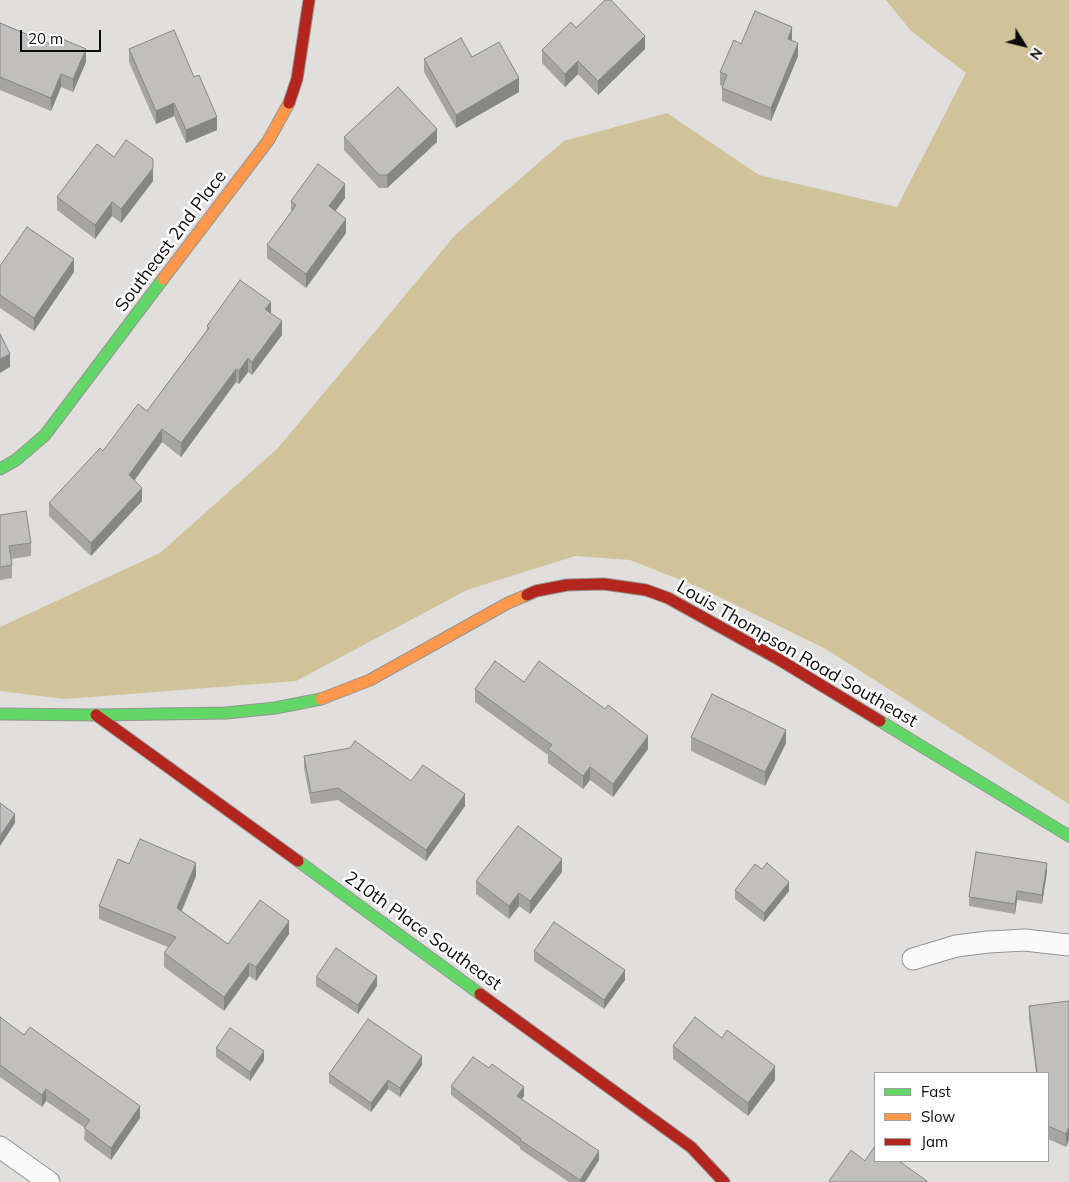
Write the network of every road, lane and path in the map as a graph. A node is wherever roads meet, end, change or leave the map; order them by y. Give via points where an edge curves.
1 (309, 0) edge
2 (0, 469) edge
3 (0, 714) edge
4 (96, 715) junction
5 (1069, 836) edge
6 (1069, 945) edge
7 (913, 959) dead end
8 (0, 1147) edge
9 (49, 1182) edge
10 (724, 1182) edge

1 - 2 street, Southeast 2nd Place via 297,80 288,108 268,141 45,435
3 - 4 street, Louis Thompson Road Southeast
4 - 5 street, Louis Thompson Road Southeast via 226,713 320,699 370,680 508,603 536,591 568,585 604,584 646,590 668,598 778,659
4 - 10 street, 210th Place Southeast via 691,1146
6 - 7 street via 1025,940 988,942 956,946
8 - 9 street

